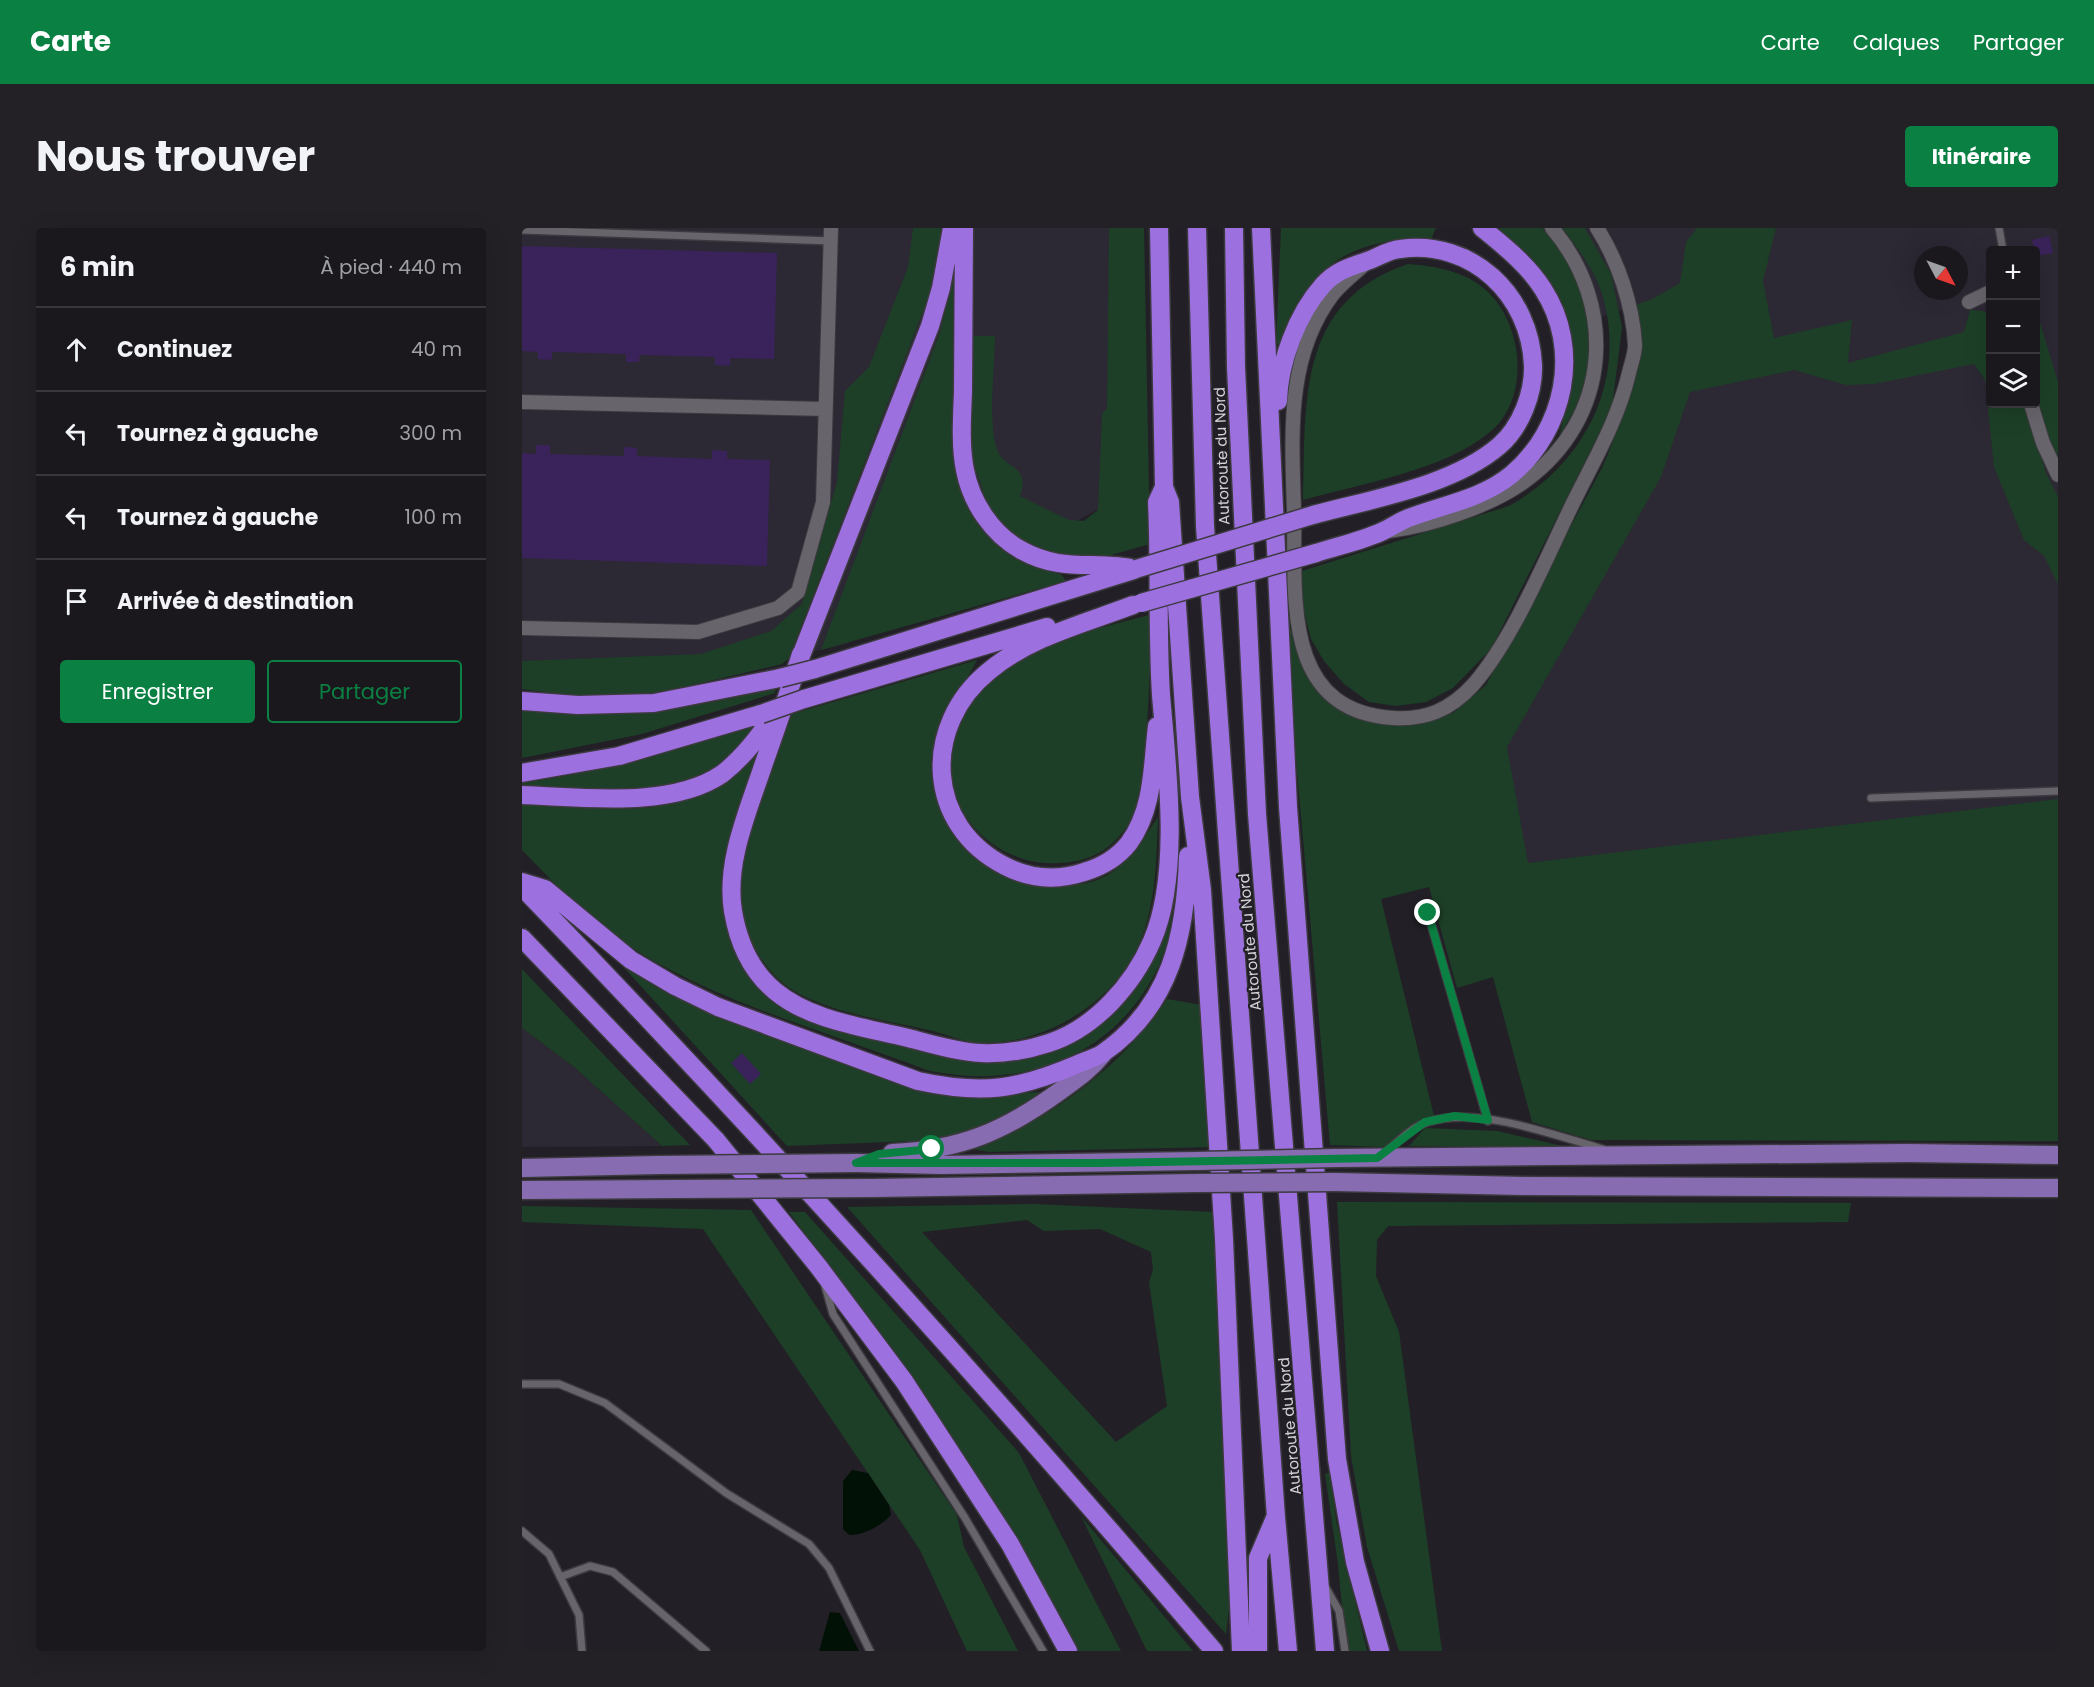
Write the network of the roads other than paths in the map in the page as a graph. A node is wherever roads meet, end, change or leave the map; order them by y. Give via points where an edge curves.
1 (952, 228) edge
2 (964, 228) edge
3 (1159, 228) edge
4 (1197, 228) edge
5 (1234, 228) edge
6 (1260, 228) edge
7 (1482, 228) edge
8 (1552, 228) edge
9 (1597, 228) edge
10 (1999, 228) edge
11 (522, 230) edge
12 (831, 235) edge
13 (2002, 246) edge
14 (1370, 260) junction
15 (1986, 294) edge
16 (1969, 302) dead end
17 (522, 402) edge
18 (2032, 408) edge
19 (825, 410) junction
20 (1272, 448) junction
21 (2058, 475) edge
22 (1164, 487) junction
23 (1381, 532) junction
24 (1136, 569) junction
25 (1137, 604) junction
26 (522, 628) edge
27 (801, 654) junction
28 (1161, 694) junction
29 (522, 701) edge
30 (522, 773) edge
31 (2058, 791) edge
32 (522, 795) edge
33 (1190, 797) junction
34 (1871, 798) dead end
35 (522, 882) edge
36 (522, 887) edge
37 (1428, 913) dead end
38 (522, 938) edge
39 (1102, 1054) junction
40 (1488, 1120) junction
41 (2058, 1155) edge
42 (1629, 1156) junction
43 (1377, 1158) junction
44 (856, 1163) junction
45 (522, 1168) edge
46 (2058, 1188) edge
47 (522, 1190) edge
48 (821, 1269) junction
49 (522, 1384) edge
50 (1276, 1517) junction
51 (522, 1531) edge
52 (560, 1577) junction
53 (1321, 1578) junction
54 (582, 1651) edge
55 (706, 1651) edge
56 (870, 1651) edge
57 (1043, 1651) edge
58 (1068, 1651) edge
59 (1214, 1651) edge
60 (1241, 1651) edge
61 (1258, 1651) edge
62 (1288, 1651) edge
63 (1325, 1651) edge
64 (1345, 1651) edge
65 (1380, 1651) edge

1 - 27 highway via 930,326
2 - 24 highway via 963,431 965,470 976,502 995,531 1021,550 1056,564 1113,564
3 - 22 highway
4 - 50 highway, Autoroute du Nord via 1205,526
5 - 53 highway, Autoroute du Nord via 1236,378 1257,814
6 - 20 highway
7 - 23 highway via 1511,252 1543,288 1557,317 1564,364 1563,386 1553,419 1536,450 1510,476 1470,497
8 - 23 street via 1573,256 1589,293 1598,351 1594,376 1574,428 1552,458 1525,482 1447,517
9 - 14 street via 1612,253 1627,300 1635,347 1621,407 1501,647 1471,686 1434,715 1405,719 1370,716 1346,705 1308,666 1296,628 1294,394 1303,351 1315,322 1335,292
10 - 13 lane
11 - 12 lane
12 - 19 street
14 - 20 highway via 1350,265 1324,284 1302,314 1278,391
14 - 24 highway, bridge via 1400,249 1428,249 1468,259 1490,274 1515,302 1528,331 1533,358 1531,385 1520,421 1511,433 1483,457 1423,485
15 - 16 street
17 - 19 street
18 - 21 street
19 - 26 street via 823,501 798,592 789,602 698,632
20 - 65 highway via 1287,796 1337,1459 1355,1562
22 - 28 highway via 1157,502
22 - 33 highway via 1170,502
23 - 25 highway, bridge
24 - 29 highway, bridge via 780,678 654,703 578,705
25 - 28 highway via 1011,654 964,697 946,730 941,776 953,816 986,856 1017,872 1041,878 1071,877 1114,858 1141,825 1149,802
25 - 30 highway, bridge via 1068,621 619,756
27 - 28 highway via 740,838 732,907 739,939 753,967 773,990 796,1006 829,1019 981,1053 1017,1051 1051,1042 1084,1026 1132,978 1153,939 1164,894 1169,841 1167,737
27 - 32 highway via 779,708 754,743 722,774 687,791 644,797
31 - 34 lane
33 - 39 highway via 1187,903 1177,952 1158,993 1135,1026
33 - 60 highway via 1202,890 1224,1239
35 - 39 highway via 545,889 631,960 675,986 918,1081 952,1088 1010,1088 1061,1073
36 - 59 highway via 644,1014 963,1364
37 - 40 lane
38 - 48 highway via 716,1140
39 - 44 main road via 1093,1066 1001,1130 956,1144 879,1154
40 - 42 lane
40 - 43 lane via 1455,1116 1425,1122
41 - 42 main road
42 - 43 main road
43 - 44 main road, bridge
44 - 45 main road, bridge
46 - 47 main road, bridge via 1335,1182
48 - 57 lane via 833,1314 965,1518
48 - 58 highway via 904,1381 1010,1544
49 - 56 lane via 560,1383 605,1403 726,1493 808,1544 829,1568
50 - 61 highway via 1258,1558
50 - 62 highway, Autoroute du Nord
51 - 52 lane via 549,1554
52 - 54 lane via 579,1616
52 - 55 lane via 590,1566 613,1572
53 - 63 highway, Autoroute du Nord
53 - 64 lane via 1339,1611

